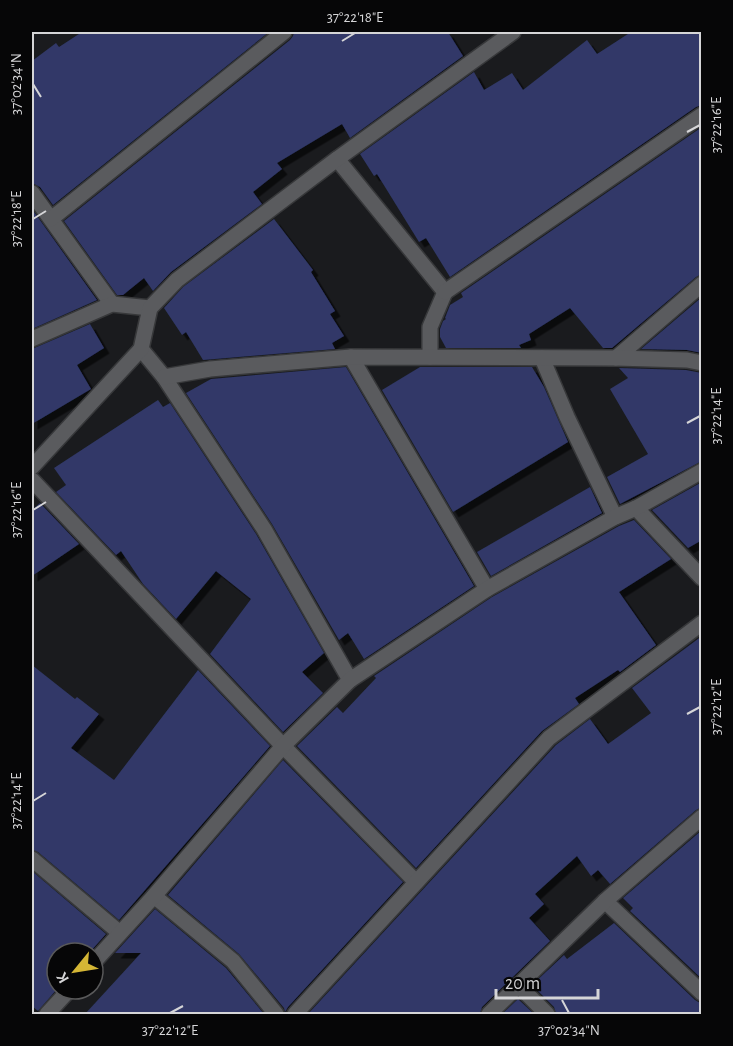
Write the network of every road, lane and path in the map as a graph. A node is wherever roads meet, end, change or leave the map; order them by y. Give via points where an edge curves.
1 (284, 32) edge
2 (513, 32) edge
3 (702, 115) edge
4 (337, 159) junction
5 (32, 193) edge
6 (51, 219) junction
7 (702, 284) edge
8 (445, 292) junction
9 (112, 304) junction
10 (150, 308) junction
11 (32, 339) edge
12 (141, 349) junction
13 (351, 357) junction
14 (430, 357) junction
15 (542, 358) junction
16 (616, 358) junction
17 (702, 363) edge
18 (164, 377) junction
19 (32, 467) edge
20 (702, 471) edge
21 (32, 480) edge
22 (636, 508) junction
23 (615, 517) junction
24 (702, 578) edge
25 (487, 589) junction
26 (702, 623) edge
27 (350, 680) junction
28 (283, 746) junction
29 (702, 817) edge
30 (32, 859) edge
31 (416, 882) junction
32 (154, 896) junction
33 (605, 901) junction
34 (120, 933) junction
35 (105, 950) edge
36 (518, 985) junction
37 (702, 993) edge
38 (59, 1001) edge
39 (47, 1014) edge
40 (276, 1014) edge
41 (295, 1014) edge
42 (489, 1014) edge
43 (547, 1014) edge

1 - 6 street
2 - 4 street
3 - 8 street
4 - 8 street
4 - 10 street via 177,280
5 - 6 street
6 - 9 street
7 - 16 street
8 - 14 street via 430,327
9 - 10 street
9 - 11 street
10 - 12 street
12 - 18 street
12 - 19 street
13 - 14 street
13 - 18 street via 210,369
13 - 25 street
14 - 15 street
15 - 16 street
15 - 23 street
16 - 17 street
18 - 27 street via 264,529
20 - 22 street
21 - 28 street
22 - 23 street
22 - 24 street
23 - 25 street
25 - 27 street
26 - 31 street via 549,738
27 - 28 street
28 - 31 street
28 - 32 street
29 - 33 street
30 - 34 street
31 - 41 street
32 - 34 street
32 - 40 street via 233,961
33 - 36 street
33 - 37 street
34 - 35 street
36 - 42 street
36 - 43 street
38 - 39 street

